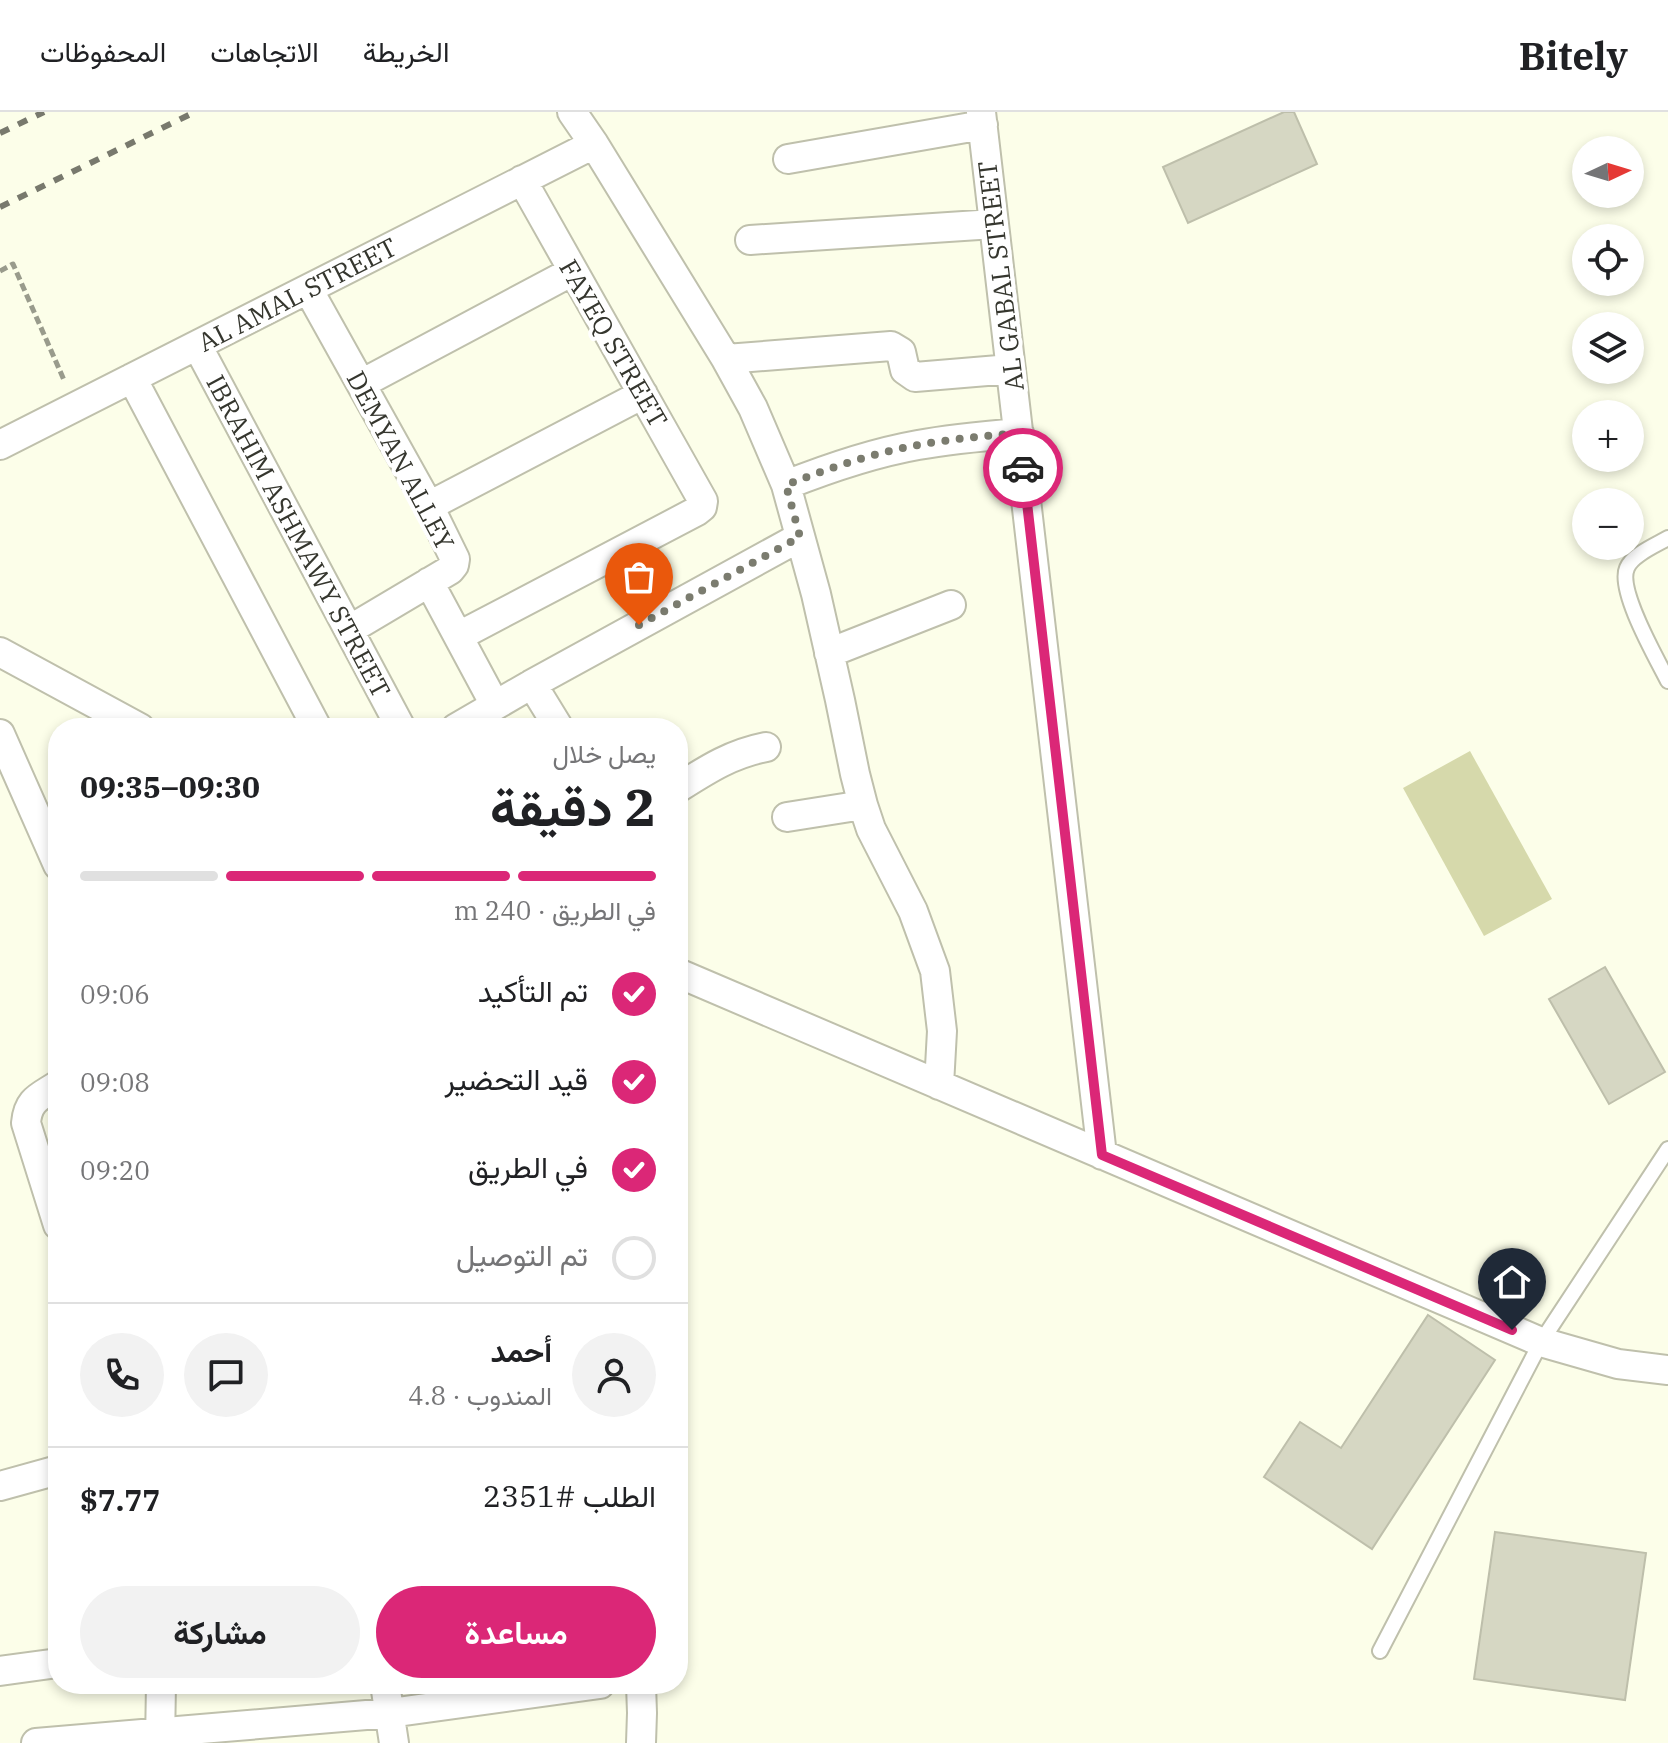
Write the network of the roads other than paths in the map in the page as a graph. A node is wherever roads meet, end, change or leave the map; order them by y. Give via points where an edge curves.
1 (572, 112) edge
2 (982, 119) edge
3 (594, 144) junction
4 (788, 159) dead end
5 (522, 180) junction
6 (994, 224) junction
7 (750, 240) dead end
8 (573, 271) junction
9 (308, 289) junction
10 (197, 345) junction
11 (726, 359) junction
12 (1011, 369) junction
13 (132, 378) junction
14 (361, 384) junction
15 (643, 394) junction
16 (1019, 433) junction
17 (0, 445) edge
18 (786, 485) junction
19 (429, 506) junction
20 (800, 537) junction
21 (1668, 538) edge
22 (429, 582) junction
23 (951, 605) dead end
24 (349, 630) junction
25 (459, 636) junction
26 (0, 652) edge
27 (829, 653) junction
28 (1668, 681) edge
29 (532, 684) junction
30 (495, 705) junction
31 (118, 718) edge
32 (312, 718) edge
33 (396, 718) edge
34 (473, 718) edge
35 (553, 718) edge
36 (0, 734) edge
37 (766, 747) dead end
38 (688, 782) edge
39 (863, 805) junction
40 (787, 817) dead end
41 (48, 842) edge
42 (688, 977) edge
43 (939, 1085) junction
44 (48, 1091) edge
45 (1668, 1149) edge
46 (46, 1150) edge
47 (1102, 1155) junction
48 (1541, 1342) junction
49 (1668, 1370) edge
50 (48, 1473) edge
51 (0, 1486) edge
52 (1380, 1651) dead end
53 (48, 1664) edge
54 (0, 1671) edge
55 (161, 1694) edge
56 (387, 1694) edge
57 (498, 1694) edge
58 (641, 1694) edge
59 (390, 1713) junction
60 (160, 1738) edge
61 (39, 1743) edge
62 (394, 1743) edge
63 (641, 1743) edge

1 - 3 street
2 - 4 street
2 - 6 street, AL GABAL STREET
3 - 5 street, AL AMAL STREET
3 - 11 street
5 - 8 street, FAYEQ STREET
5 - 9 street, AL AMAL STREET
6 - 7 street
6 - 12 street, AL GABAL STREET
8 - 14 street
8 - 15 street, FAYEQ STREET
9 - 10 street, AL AMAL STREET
9 - 14 street, DEMYAN ALLEY
10 - 13 street, AL AMAL STREET
10 - 24 street, IBRAHIM ASHMAWY STREET
11 - 12 street via 886,346 898,349 905,370 915,377
11 - 18 street
12 - 16 street, AL GABAL STREET
13 - 17 street, AL AMAL STREET
13 - 32 street
14 - 19 street, DEMYAN ALLEY
15 - 19 street
15 - 25 street, FAYEQ STREET via 701,495 702,507
16 - 18 street via 903,448
16 - 47 street, AL GABAL STREET
18 - 20 street
19 - 22 street, DEMYAN ALLEY via 455,559 450,570
20 - 27 street
20 - 29 street
21 - 28 lane via 1627,567 1625,584
22 - 24 street, DEMYAN ALLEY
22 - 25 street
23 - 27 street
24 - 33 street, IBRAHIM ASHMAWY STREET
25 - 30 street
26 - 31 street
27 - 39 street
29 - 30 street
29 - 35 street
30 - 34 street
36 - 41 street
37 - 38 street via 729,757
39 - 40 street
39 - 43 street via 935,971 942,1031
42 - 43 street
43 - 47 street
44 - 46 street via 27,1109 26,1123
45 - 48 lane
47 - 48 street
48 - 49 street via 1618,1364
48 - 52 lane
50 - 51 street
53 - 54 street
55 - 60 street
56 - 59 street
57 - 59 street
58 - 63 street
59 - 60 street
59 - 62 street
60 - 61 street

